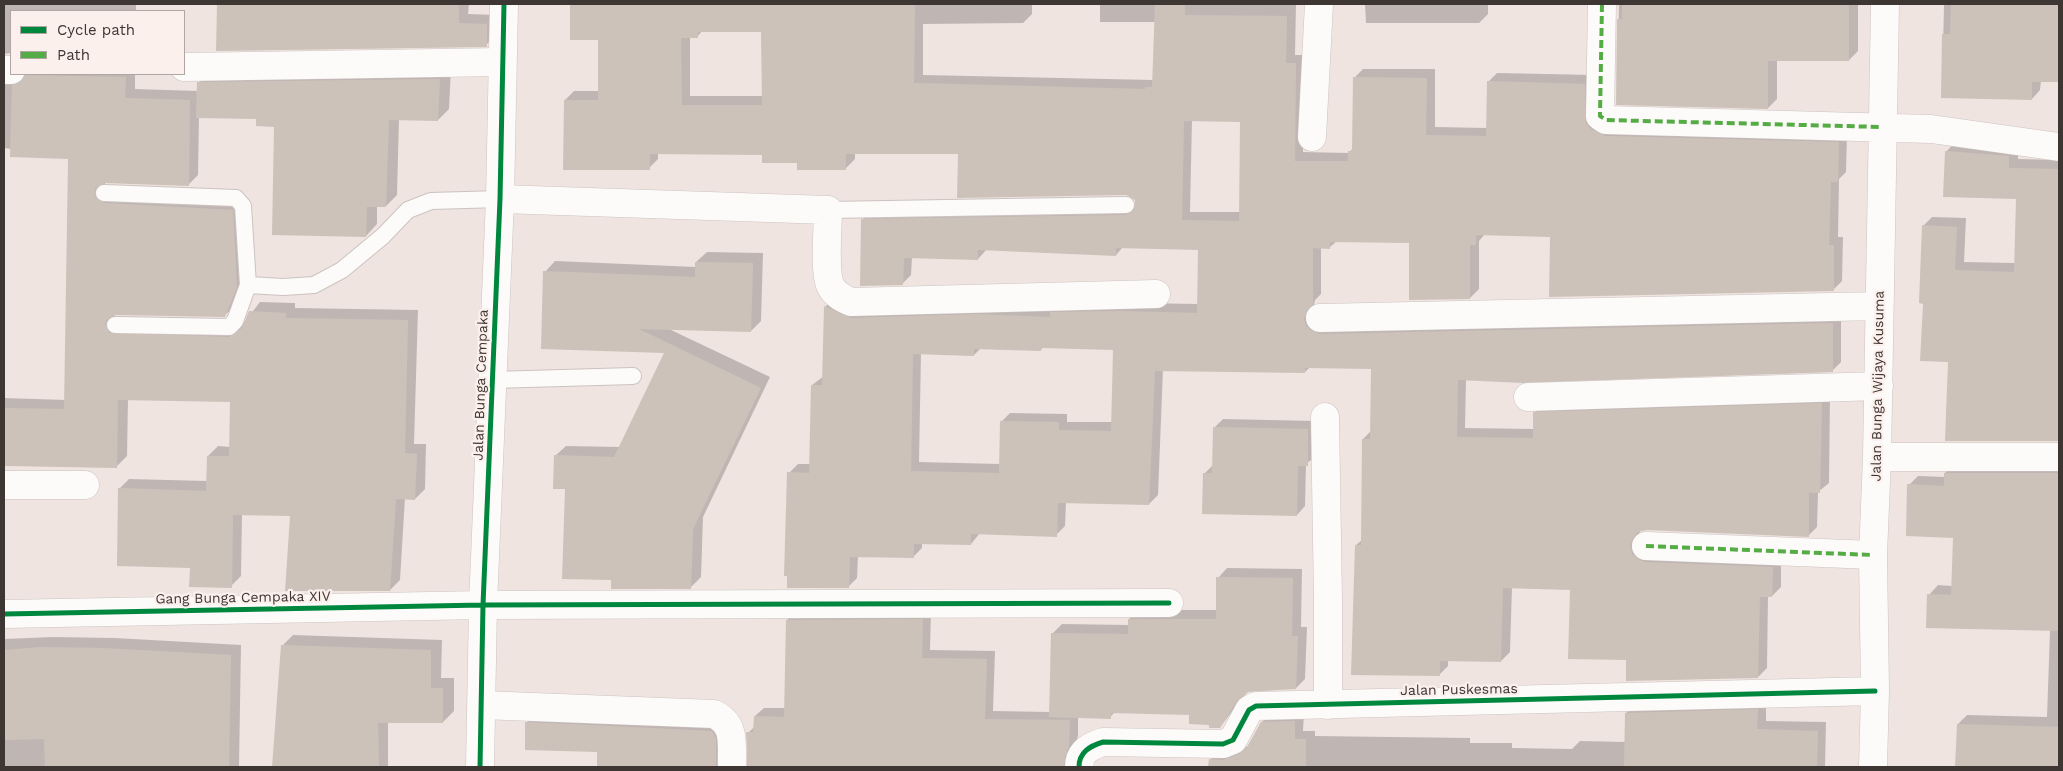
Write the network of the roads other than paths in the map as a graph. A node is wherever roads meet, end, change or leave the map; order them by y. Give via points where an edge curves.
1 (504, 4) edge
2 (1319, 4) edge
3 (1602, 4) edge
4 (1885, 4) edge
5 (502, 62) junction
6 (185, 67) edge
7 (1882, 127) junction
8 (1312, 137) dead end
9 (2059, 147) edge
10 (104, 193) dead end
11 (500, 199) junction
12 (1126, 205) dead end
13 (828, 210) junction
14 (248, 285) junction
15 (1156, 294) dead end
16 (1879, 306) junction
17 (1320, 318) dead end
18 (115, 325) dead end
19 (633, 376) dead end
20 (492, 380) junction
21 (1878, 386) junction
22 (1528, 397) dead end
23 (1324, 418) dead end
24 (1877, 457) junction
25 (2059, 457) edge
26 (4, 485) edge
27 (85, 485) dead end
28 (1646, 546) dead end
29 (1873, 556) junction
30 (1169, 603) dead end
31 (483, 605) junction
32 (4, 614) edge
33 (1875, 691) junction
34 (1328, 704) junction
35 (482, 705) junction
36 (480, 767) edge
37 (732, 767) edge
38 (1079, 767) edge
39 (1873, 767) edge

1 - 5 street, Jalan Bunga Cempaka
2 - 8 street
3 - 7 street via 1600,116 1606,120
4 - 7 street, Jalan Bunga Wijaya Kusuma
5 - 6 street
5 - 11 street, Jalan Bunga Cempaka
7 - 9 street via 1931,129
7 - 16 street, Jalan Bunga Wijaya Kusuma
10 - 14 lane via 236,198 243,206
11 - 13 street
11 - 14 lane via 431,201 408,210 342,270 314,285
11 - 20 street, Jalan Bunga Cempaka
12 - 13 lane
13 - 15 street via 830,284 839,297 851,302
14 - 18 lane via 236,321 229,327
16 - 17 street
16 - 21 street, Jalan Bunga Wijaya Kusuma
19 - 20 lane
20 - 31 street, Jalan Bunga Cempaka
21 - 22 street
21 - 24 street, Jalan Bunga Wijaya Kusuma
23 - 34 street
24 - 25 street
24 - 29 street, Jalan Bunga Wijaya Kusuma
26 - 27 street
28 - 29 street
29 - 33 street, Jalan Bunga Wijaya Kusuma
30 - 31 street, Gang Bunga Cempaka XIV
31 - 32 street, Gang Bunga Cempaka XIV
31 - 35 street, Jalan Bunga Cempaka
33 - 34 street, Jalan Puskesmas
33 - 39 street, Jalan Bunga Wijaya Kusuma
34 - 38 street, Jalan Puskesmas via 1256,706 1249,710 1233,740 1223,744 1103,742 1088,747
35 - 36 street, Jalan Bunga Cempaka
35 - 37 street via 714,714 730,727

